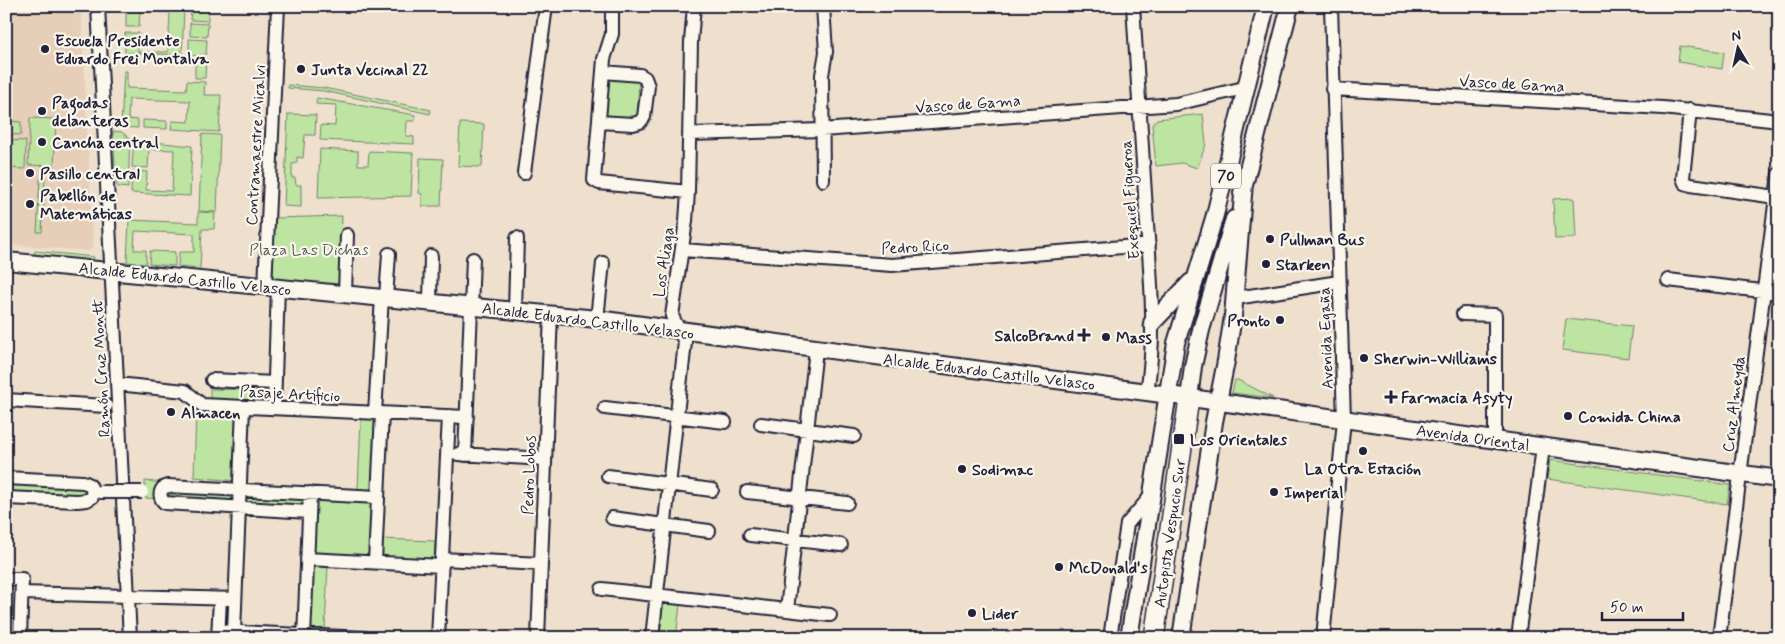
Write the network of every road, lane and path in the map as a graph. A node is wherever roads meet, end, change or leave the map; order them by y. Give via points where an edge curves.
1 (98, 6) edge
2 (278, 6) edge
3 (546, 6) edge
4 (612, 6) edge
5 (694, 6) edge
6 (824, 6) edge
7 (1133, 6) edge
8 (1266, 6) edge
9 (1290, 6) edge
10 (1331, 6) edge
11 (603, 72) junction
12 (1248, 87) junction
13 (1332, 89) junction
14 (1140, 106) junction
15 (1690, 110) junction
16 (1779, 121) edge
17 (599, 122) junction
18 (822, 130) junction
19 (690, 134) junction
20 (524, 173) dead end
21 (1779, 174) edge
22 (823, 180) dead end
23 (1244, 183) junction
24 (688, 192) junction
25 (1776, 197) junction
26 (347, 235) dead end
27 (517, 238) dead end
28 (1149, 245) junction
29 (682, 250) junction
30 (389, 254) dead end
31 (431, 256) dead end
32 (473, 259) dead end
33 (6, 261) edge
34 (603, 263) dead end
35 (111, 271) junction
36 (1197, 274) junction
37 (1668, 280) dead end
38 (1339, 282) junction
39 (271, 286) junction
40 (1764, 292) junction
41 (345, 293) junction
42 (1779, 294) edge
43 (384, 297) junction
44 (1236, 298) junction
45 (430, 302) junction
46 (471, 306) junction
47 (514, 310) junction
48 (551, 314) junction
49 (1463, 314) dead end
50 (597, 319) junction
51 (1152, 322) junction
52 (678, 330) junction
53 (816, 349) junction
54 (212, 380) dead end
55 (275, 383) junction
56 (117, 384) junction
57 (1146, 392) junction
58 (1167, 395) junction
59 (1189, 398) junction
60 (6, 400) edge
61 (1218, 403) junction
62 (106, 406) dead end
63 (243, 406) junction
64 (274, 408) junction
65 (605, 408) dead end
66 (379, 413) junction
67 (449, 416) junction
68 (677, 416) junction
69 (467, 418) junction
70 (1344, 420) junction
71 (725, 422) dead end
72 (761, 424) dead end
73 (807, 430) junction
74 (854, 436) dead end
75 (1495, 440) junction
76 (1543, 447) junction
77 (447, 454) junction
78 (465, 455) junction
79 (545, 459) junction
80 (1740, 474) junction
81 (608, 476) dead end
82 (6, 478) edge
83 (1779, 479) edge
84 (669, 484) junction
85 (240, 489) junction
86 (712, 490) dead end
87 (96, 492) junction
88 (748, 492) dead end
89 (160, 493) junction
90 (310, 493) junction
91 (1151, 496) junction
92 (378, 497) junction
93 (6, 498) edge
94 (799, 498) junction
95 (847, 503) dead end
96 (239, 507) junction
97 (309, 512) junction
98 (612, 518) dead end
99 (664, 525) junction
100 (709, 531) dead end
101 (750, 535) dead end
102 (794, 540) junction
103 (841, 545) dead end
104 (307, 559) junction
105 (375, 562) junction
106 (442, 562) junction
107 (541, 564) junction
108 (6, 578) edge
109 (602, 589) dead end
110 (22, 594) junction
111 (128, 596) junction
112 (656, 596) junction
113 (220, 598) junction
114 (235, 599) junction
115 (787, 610) junction
116 (830, 615) dead end
117 (234, 632) junction
118 (219, 634) edge
119 (304, 636) edge
120 (20, 638) edge
121 (130, 638) edge
122 (365, 638) edge
123 (438, 638) edge
124 (538, 638) edge
125 (652, 638) edge
126 (1110, 638) edge
127 (1129, 638) edge
128 (1154, 638) edge
129 (1181, 638) edge
130 (1323, 638) edge
131 (1518, 638) edge
132 (1719, 638) edge

1 - 35 street, Ramón Cruz Montt
2 - 39 street, Contramaestre Micalvi
3 - 20 street
4 - 11 street via 612,34
5 - 19 street, Los Aliaga
6 - 18 street via 826,52 822,75
7 - 14 street, Exequiel Figueroa
8 - 12 main road, 70
9 - 23 main road, 70
10 - 13 street, Avenida Egaña
11 - 17 street
11 - 17 street via 640,75 648,86 644,117 640,122
12 - 14 street, Vasco de Gama via 1185,103
12 - 36 main road, 70
13 - 15 street, Vasco de Gama
13 - 38 street, Avenida Egaña
14 - 18 street, Vasco de Gama
14 - 28 street, Exequiel Figueroa
15 - 16 street, Vasco de Gama
15 - 25 street via 1683,178 1686,183
17 - 24 street via 595,181
18 - 19 street, Vasco de Gama
18 - 22 street
19 - 24 street, Los Aliaga
21 - 25 street, Cruz Almeyda
23 - 44 main road
23 - 59 main road, 70 via 1201,330
24 - 29 street, Los Aliaga
25 - 40 street, Cruz Almeyda
26 - 41 street
27 - 47 street
28 - 29 street, Pedro Rico via 892,265
28 - 51 street, Exequiel Figueroa
29 - 52 street, Los Aliaga via 672,316
30 - 43 street
31 - 45 street
32 - 46 street
33 - 35 main road, Alcalde Eduardo Castillo Velasco
34 - 50 street
35 - 39 main road, Alcalde Eduardo Castillo Velasco
35 - 56 street, Ramón Cruz Montt
36 - 51 main road
36 - 58 main road, 70 via 1176,343
37 - 40 street
38 - 44 street
38 - 70 street, Avenida Egaña
39 - 41 main road, Alcalde Eduardo Castillo Velasco
39 - 55 street, Contramaestre Micalvi
40 - 42 street
40 - 80 street, Cruz Almeyda
41 - 43 main road, Alcalde Eduardo Castillo Velasco
43 - 45 main road, Alcalde Eduardo Castillo Velasco
43 - 66 street
44 - 61 main road
45 - 46 main road, Alcalde Eduardo Castillo Velasco
46 - 47 main road, Alcalde Eduardo Castillo Velasco
46 - 69 street
47 - 48 main road, Alcalde Eduardo Castillo Velasco
48 - 50 main road, Alcalde Eduardo Castillo Velasco
48 - 79 street, Pedro Lobos
49 - 75 street via 1495,315
50 - 52 main road, Alcalde Eduardo Castillo Velasco
51 - 57 street, Exequiel Figueroa
52 - 53 main road, Alcalde Eduardo Castillo Velasco
52 - 68 street, Los Aliaga via 685,342
53 - 57 main road, Alcalde Eduardo Castillo Velasco
53 - 73 street
54 - 55 street, Pasaje Artificio
55 - 64 street, Contramaestre Micalvi
56 - 63 street, Pasaje Artificio via 186,391 202,405
56 - 111 street, Ramón Cruz Montt
57 - 58 main road, Alcalde Eduardo Castillo Velasco
58 - 59 main road, Avenida Oriental
58 - 91 main road, 70
59 - 61 main road, Avenida Oriental
59 - 128 highway, Autopista Vespucio Sur / 70
60 - 62 street
61 - 70 main road, Avenida Oriental
61 - 129 main road
63 - 64 street, Pasaje Artificio
63 - 85 street
64 - 66 street, Pasaje Artificio
65 - 68 street
66 - 67 street, Pasaje Artificio
66 - 92 street
67 - 69 street, Pasaje Artificio
67 - 77 street
68 - 71 street
68 - 84 street, Los Aliaga
69 - 78 street
70 - 75 main road, Avenida Oriental
70 - 130 street, Avenida Egaña
72 - 73 street
73 - 74 street
73 - 94 street
75 - 76 main road, Avenida Oriental
76 - 80 main road, Avenida Oriental
76 - 131 street
77 - 78 street
77 - 106 street
78 - 79 street
79 - 107 street, Pedro Lobos
80 - 83 main road, Avenida Oriental
80 - 132 street, Cruz Almeyda
81 - 84 street
82 - 87 street via 84,482
84 - 86 street
84 - 99 street, Los Aliaga
85 - 89 street via 168,486
85 - 90 street
85 - 96 street
87 - 89 street, bridge
87 - 93 street via 87,500 77,501
88 - 94 street
89 - 96 street via 165,503
90 - 92 street
90 - 97 street
91 - 126 street via 1127,524
91 - 127 main road, 70
92 - 105 street
94 - 95 street
94 - 102 street
96 - 97 street
96 - 114 street
97 - 104 street
98 - 99 street
99 - 100 street
99 - 112 street, Los Aliaga
101 - 102 street
102 - 103 street
102 - 115 street
104 - 105 street
104 - 119 street
105 - 106 street
106 - 107 street
106 - 123 street
107 - 124 street, Pedro Lobos
108 - 110 street via 22,579
109 - 112 street
110 - 111 street
110 - 120 street
111 - 113 street
111 - 121 street, Ramón Cruz Montt
112 - 115 street
112 - 125 street, Los Aliaga
113 - 114 street
113 - 118 street
114 - 117 street
115 - 116 street
117 - 118 street
117 - 119 street
119 - 122 street

